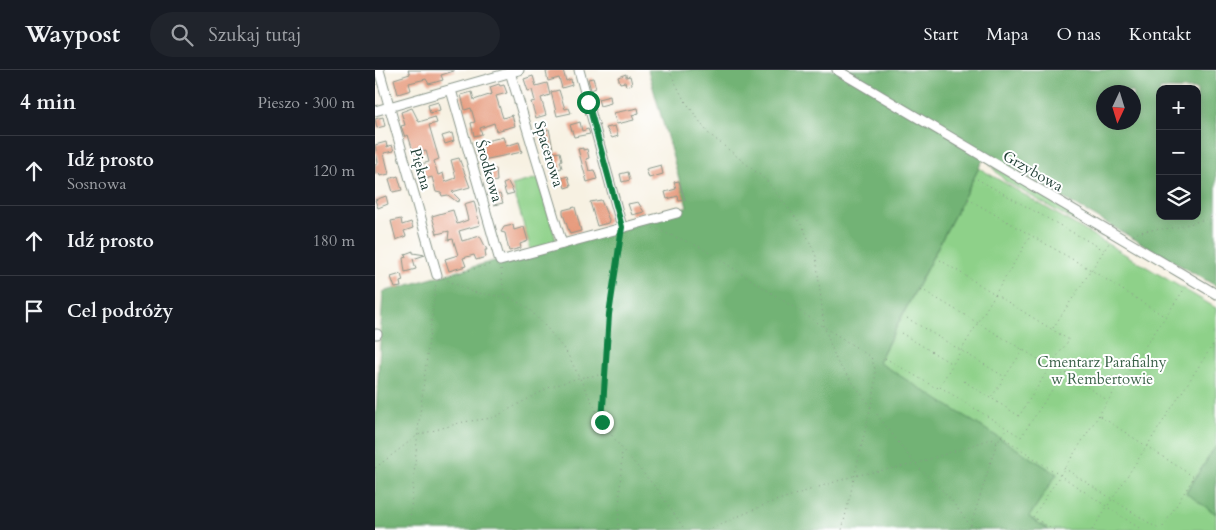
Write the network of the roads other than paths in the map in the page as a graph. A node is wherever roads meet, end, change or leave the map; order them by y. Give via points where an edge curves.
1 (379, 70) edge
2 (579, 70) edge
3 (837, 70) edge
4 (515, 71) edge
5 (451, 90) junction
6 (389, 106) junction
7 (375, 111) edge
8 (677, 213) dead end
9 (622, 227) junction
10 (562, 244) junction
11 (440, 276) road end
12 (1216, 294) edge

1 - 6 street, Piękna
2 - 9 street
3 - 12 street, Grzybowa
4 - 5 street
4 - 10 street, Spacerowa
5 - 6 street
5 - 10 street, Środkowa via 501,261
6 - 7 street
6 - 11 street, Piękna
8 - 9 street
9 - 10 street

